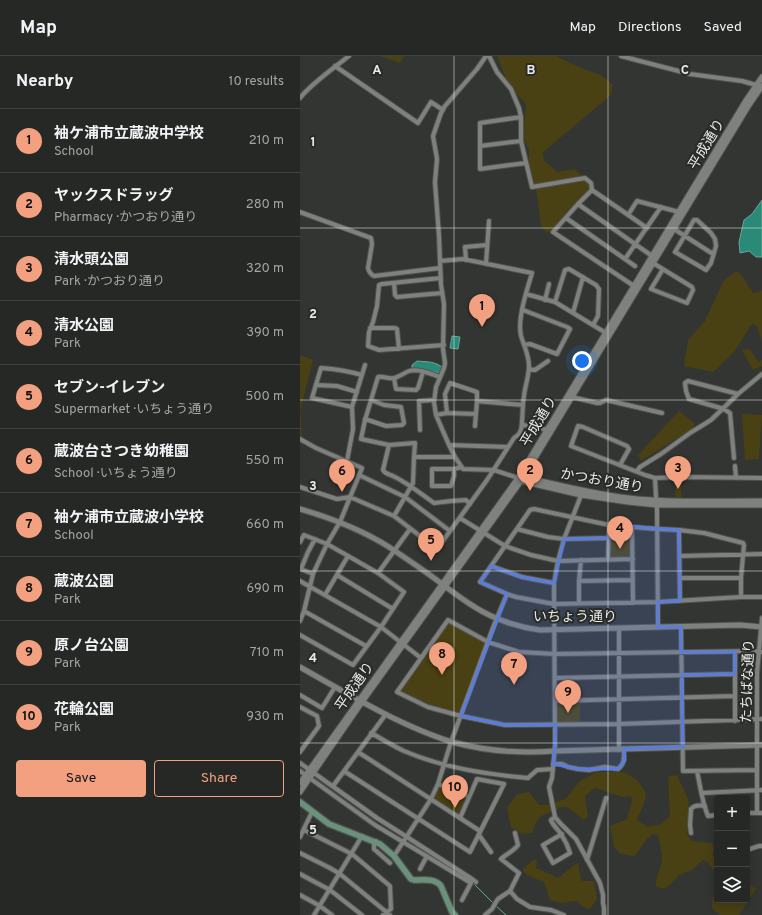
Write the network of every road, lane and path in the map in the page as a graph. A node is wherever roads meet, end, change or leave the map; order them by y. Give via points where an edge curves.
1 (349, 56) edge
2 (487, 56) edge
3 (621, 56) edge
4 (335, 66) junction
5 (762, 77) edge
6 (760, 86) edge
7 (300, 98) edge
8 (443, 110) junction
9 (521, 117) junction
10 (521, 141) junction
11 (480, 146) junction
12 (526, 163) junction
13 (592, 190) junction
14 (578, 204) junction
15 (662, 207) junction
16 (300, 212) edge
17 (679, 212) junction
18 (628, 215) junction
19 (566, 218) junction
20 (489, 221) dead end
21 (647, 228) junction
22 (674, 229) junction
23 (684, 236) junction
24 (636, 244) junction
25 (487, 245) junction
26 (714, 254) junction
27 (652, 256) junction
28 (625, 259) junction
29 (466, 260) junction
30 (440, 261) junction
31 (653, 263) junction
32 (486, 264) junction
33 (635, 266) dead end
34 (440, 268) junction
35 (663, 269) junction
36 (583, 277) junction
37 (441, 278) junction
38 (394, 283) junction
39 (549, 284) dead end
40 (634, 286) junction
41 (442, 293) junction
42 (526, 294) junction
43 (545, 300) junction
44 (555, 302) junction
45 (523, 310) junction
46 (573, 313) junction
47 (593, 325) junction
48 (370, 328) junction
49 (606, 333) junction
50 (444, 345) junction
51 (524, 345) junction
52 (399, 349) junction
53 (548, 361) dead end
54 (365, 365) dead end
55 (529, 369) junction
56 (423, 372) junction
57 (762, 374) edge
58 (362, 375) junction
59 (440, 377) junction
60 (394, 378) junction
61 (316, 385) junction
62 (357, 392) junction
63 (738, 394) junction
64 (572, 397) junction
65 (371, 400) junction
66 (434, 400) junction
67 (477, 401) junction
68 (523, 405) junction
69 (352, 406) junction
70 (724, 409) junction
71 (447, 413) junction
72 (662, 413) dead end
73 (476, 414) junction
74 (436, 415) junction
75 (365, 419) junction
76 (522, 425) junction
77 (475, 426) dead end
78 (420, 430) dead end
79 (547, 430) junction
80 (300, 439) edge
81 (389, 445) junction
82 (449, 445) junction
83 (508, 447) junction
84 (414, 457) junction
85 (455, 457) junction
86 (734, 458) dead end
87 (347, 461) junction
88 (620, 465) junction
89 (734, 466) dead end
90 (462, 467) junction
91 (454, 469) junction
92 (494, 470) junction
93 (637, 471) junction
94 (359, 475) junction
95 (521, 478) junction
96 (656, 478) junction
97 (736, 478) junction
98 (762, 478) edge
99 (411, 486) junction
100 (300, 487) edge
101 (582, 492) junction
102 (350, 497) junction
103 (406, 497) junction
104 (762, 501) edge
105 (656, 503) junction
106 (470, 504) junction
107 (762, 505) edge
108 (300, 509) edge
109 (394, 516) junction
110 (572, 517) junction
111 (460, 518) junction
112 (340, 522) junction
113 (609, 525) junction
114 (632, 527) junction
115 (410, 529) junction
116 (516, 529) junction
117 (657, 530) junction
118 (679, 530) junction
119 (450, 531) junction
120 (482, 532) junction
121 (608, 538) junction
122 (315, 539) junction
123 (564, 539) junction
124 (300, 542) edge
125 (328, 544) junction
126 (505, 546) junction
127 (394, 551) junction
128 (744, 554) junction
129 (762, 554) edge
130 (348, 556) junction
131 (680, 556) junction
132 (633, 559) junction
133 (581, 560) junction
134 (608, 560) junction
135 (558, 561) junction
136 (491, 566) junction
137 (378, 573) junction
138 (313, 574) junction
139 (336, 575) junction
140 (680, 578) junction
141 (741, 578) junction
142 (633, 580) junction
143 (300, 581) edge
144 (579, 581) junction
145 (554, 583) junction
146 (443, 585) junction
147 (310, 586) junction
148 (508, 594) junction
149 (325, 595) junction
150 (741, 597) junction
151 (762, 597) edge
152 (680, 601) junction
153 (658, 602) junction
154 (579, 603) junction
155 (634, 603) junction
156 (554, 604) junction
157 (393, 608) junction
158 (304, 611) junction
159 (762, 618) edge
160 (496, 619) junction
161 (300, 621) edge
162 (762, 626) edge
163 (381, 627) junction
164 (658, 627) junction
165 (681, 627) junction
166 (619, 628) junction
167 (555, 630) junction
168 (300, 635) edge
169 (488, 642) junction
170 (401, 644) junction
171 (366, 646) junction
172 (681, 652) junction
173 (735, 652) junction
174 (761, 652) edge
175 (620, 653) junction
176 (555, 654) junction
177 (421, 658) junction
178 (300, 666) edge
179 (735, 674) junction
180 (682, 675) junction
181 (620, 677) junction
182 (555, 678) junction
183 (335, 687) junction
184 (300, 695) edge
185 (735, 696) junction
186 (760, 696) edge
187 (683, 698) junction
188 (620, 699) junction
189 (360, 701) junction
190 (555, 701) junction
191 (300, 707) edge
192 (386, 714) junction
193 (461, 716) junction
194 (735, 720) junction
195 (760, 720) edge
196 (683, 721) junction
197 (619, 724) junction
198 (556, 725) junction
199 (371, 733) junction
200 (451, 742) junction
201 (760, 745) edge
202 (683, 748) junction
203 (622, 749) junction
204 (555, 751) junction
205 (300, 752) edge
206 (358, 752) junction
207 (300, 763) edge
208 (554, 764) junction
209 (444, 765) junction
210 (553, 769) junction
211 (300, 771) edge
212 (312, 771) junction
213 (344, 771) junction
214 (697, 771) junction
215 (759, 771) edge
216 (308, 777) junction
217 (300, 783) edge
218 (438, 784) junction
219 (333, 786) junction
220 (760, 790) edge
221 (300, 792) edge
222 (702, 793) junction
223 (469, 797) junction
224 (606, 798) dead end
225 (431, 799) junction
226 (300, 802) edge
227 (705, 806) junction
228 (312, 812) junction
229 (760, 813) edge
230 (714, 815) edge
231 (555, 817) junction
232 (460, 818) junction
233 (418, 819) junction
234 (304, 830) junction
235 (479, 833) junction
236 (515, 833) dead end
237 (562, 834) junction
238 (691, 834) dead end
239 (362, 836) junction
240 (300, 837) edge
241 (407, 837) junction
242 (376, 841) junction
243 (404, 842) junction
244 (762, 846) edge
245 (750, 849) edge
246 (491, 852) dead end
247 (300, 854) edge
248 (352, 854) junction
249 (392, 855) junction
250 (427, 856) junction
251 (384, 858) junction
252 (587, 860) junction
253 (390, 863) dead end
254 (420, 869) dead end
255 (300, 874) edge
256 (340, 874) junction
257 (476, 882) dead end
258 (330, 890) junction
259 (510, 891) junction
260 (300, 895) edge
261 (462, 900) dead end
262 (320, 906) junction
263 (387, 914) edge
264 (314, 915) edge
265 (332, 915) edge
266 (362, 915) edge
267 (455, 915) edge
268 (485, 915) edge
269 (564, 915) edge
270 (604, 915) edge

1 - 4 street
2 - 8 street
2 - 9 street via 511,89 520,108
3 - 6 street via 684,73
4 - 7 street
4 - 8 street via 418,123 431,102
5 - 6 street, 平成通り
6 - 17 street, 平成通り via 745,102
6 - 22 street, 平成通り
8 - 30 street via 433,136 437,159 435,182
9 - 10 street
9 - 11 street via 480,123
10 - 11 street
10 - 12 street
11 - 12 street via 480,169
12 - 13 street via 532,188 585,178 591,183
13 - 14 street
13 - 18 street
14 - 19 street
14 - 24 street
15 - 17 street
15 - 18 street via 637,201
15 - 21 street
16 - 34 street via 371,238 368,268 371,275
17 - 27 street, 平成通り
18 - 21 street
19 - 28 street
19 - 40 street via 553,232
20 - 25 street
21 - 24 street
22 - 23 street
22 - 31 street, 平成通り
23 - 26 street
23 - 26 street via 694,220 698,220 715,239
23 - 26 street via 675,252 706,270
24 - 27 street
24 - 28 street
25 - 29 street via 466,247
25 - 32 street
27 - 40 street, 平成通り
28 - 33 street
29 - 30 street
29 - 32 street
30 - 34 street
31 - 35 street
31 - 64 street, 平成通り
32 - 42 street via 532,273
34 - 37 street
35 - 35 street via 692,287 687,303 651,289
36 - 44 street via 569,269 565,270
36 - 46 street
36 - 47 street via 599,289 598,316
37 - 38 street
37 - 41 street
38 - 41 street via 397,298
38 - 48 street via 379,285 377,306
39 - 43 street
40 - 49 street, 平成通り
41 - 50 street
42 - 43 street
42 - 45 street
43 - 44 street
44 - 46 street
45 - 51 street via 520,330
45 - 51 street via 570,329 557,354 530,344
46 - 47 street
47 - 49 street
48 - 52 street via 397,328
48 - 52 street via 368,346 379,350
49 - 79 street, 平成通り
50 - 52 street
50 - 59 street via 444,368
51 - 55 street
53 - 55 street via 535,370
54 - 58 street
55 - 68 street
56 - 59 street
56 - 60 street via 413,370
56 - 60 street via 416,390 396,389
57 - 63 street
58 - 61 street via 321,368
58 - 62 street
59 - 66 street
60 - 65 street via 378,377
61 - 62 street via 337,386
61 - 69 street via 312,398
62 - 69 street
63 - 70 street
63 - 70 street via 688,381 685,383 689,399
64 - 72 street via 597,403 606,400
64 - 95 street, 平成通り
65 - 75 street
65 - 75 street via 401,407 404,423 386,426
66 - 74 street
66 - 78 street via 418,401
67 - 68 street
67 - 71 street via 477,392 450,383 446,394
67 - 73 street
68 - 76 street
69 - 87 street via 353,428
70 - 86 street via 730,413
70 - 93 street
71 - 73 street
71 - 74 street
73 - 77 street
74 - 82 street
75 - 81 street via 361,439
76 - 79 street
76 - 83 street
79 - 95 street, 平成通り
80 - 87 street
81 - 84 street via 415,444
81 - 99 street via 384,473
82 - 83 street
82 - 85 street
83 - 92 street
84 - 85 street
84 - 99 street
85 - 90 street
87 - 94 street via 362,468
88 - 88 street via 571,446 578,426 627,446 629,450
88 - 93 street
89 - 97 street
90 - 91 street
90 - 92 street
91 - 91 street via 432,469 432,486 451,486
92 - 95 street
92 - 106 street
93 - 96 street
94 - 102 street
94 - 103 street
95 - 101 street, かつおり通り
95 - 120 street, 平成通り
96 - 97 street
96 - 105 street
97 - 98 street
99 - 103 street
99 - 106 street via 434,503 466,500
100 - 102 street via 337,499
101 - 105 street, かつおり通り via 628,502
101 - 110 street
102 - 109 street
102 - 112 street
103 - 109 street
103 - 119 street
104 - 105 street, かつおり通り
105 - 107 street, かつおり通り
105 - 117 street
106 - 111 street
108 - 112 street, いちょう通り
109 - 115 street
110 - 113 street
110 - 116 street via 532,509
110 - 123 street
111 - 119 street
111 - 120 street
112 - 125 street
112 - 127 street, いちょう通り
113 - 114 street
113 - 121 street
114 - 117 street
114 - 132 street
115 - 119 street via 437,549
115 - 127 street
116 - 123 street
116 - 126 street
117 - 118 street
117 - 153 street
118 - 128 street via 704,533 743,543
118 - 131 street
120 - 126 street
120 - 146 street, 平成通り
121 - 123 street
121 - 134 street
122 - 124 street via 304,535
122 - 125 street
122 - 138 street via 301,569
123 - 135 street
125 - 130 street
125 - 138 street
126 - 135 street
126 - 136 street
127 - 137 street
127 - 146 street, いちょう通り
128 - 129 street
128 - 131 street
128 - 141 street
130 - 137 street
130 - 139 street
131 - 140 street
132 - 134 street
132 - 142 street
133 - 134 street
133 - 135 street
133 - 144 street
135 - 145 street
136 - 145 street via 522,577
136 - 148 street via 480,582
137 - 157 street via 404,592
138 - 147 street
139 - 149 street
139 - 157 street
140 - 141 street
140 - 152 street
141 - 150 street
142 - 144 street
142 - 155 street
143 - 147 street
144 - 154 street
145 - 156 street
146 - 160 street, いちょう通り
146 - 170 street, 平成通り
147 - 149 street
147 - 158 street
148 - 156 street
148 - 160 street
149 - 163 street
150 - 151 street
150 - 152 street
152 - 153 street
153 - 155 street
153 - 164 street
154 - 155 street
154 - 156 street
156 - 167 street
157 - 163 street
158 - 161 street
158 - 171 street
159 - 162 street, たちばな通り
160 - 167 street, いちょう通り via 528,628
160 - 169 street
162 - 165 street, いちょう通り
162 - 174 street, たちばな通り
163 - 170 street
163 - 171 street
164 - 165 street, いちょう通り
164 - 166 street, いちょう通り
165 - 172 street
166 - 167 street, いちょう通り
166 - 175 street
167 - 176 street
168 - 171 street via 353,664
169 - 176 street via 519,652
169 - 177 street via 448,620
169 - 193 street
170 - 177 street
170 - 189 street, 平成通り
172 - 173 street
172 - 175 street
172 - 180 street
173 - 174 street
173 - 179 street
174 - 186 street, たちばな通り via 757,673
175 - 176 street
175 - 181 street
176 - 182 street
177 - 193 street via 397,692 428,707
178 - 183 street
179 - 180 street
179 - 185 street
180 - 181 street
180 - 187 street
181 - 182 street
181 - 188 street
182 - 190 street
183 - 184 street via 322,708
183 - 189 street
185 - 187 street
185 - 194 street
186 - 195 street, たちばな通り
187 - 188 street
187 - 196 street
188 - 190 street
188 - 197 street
189 - 192 street
189 - 212 street, 平成通り
190 - 198 street
191 - 205 street via 317,716 319,726
192 - 199 street
192 - 200 street
193 - 198 street via 505,725
193 - 200 street
194 - 195 street
194 - 196 street
195 - 201 street, たちばな通り
196 - 197 street
196 - 202 street
197 - 198 street
197 - 203 street
198 - 204 street
199 - 206 street
199 - 209 street via 403,750
200 - 204 street via 505,751
200 - 209 street
201 - 202 street
201 - 215 street, たちばな通り
202 - 203 street
202 - 214 street via 684,771
203 - 204 street
203 - 208 street via 625,760 618,769 589,770
204 - 208 street
206 - 213 street
206 - 225 street
207 - 212 street
208 - 210 street
209 - 210 street via 528,778 537,770
209 - 218 street
210 - 231 street via 550,787
211 - 216 street
212 - 216 street, 平成通り
212 - 219 street
213 - 219 street
213 - 233 street
214 - 215 street
214 - 222 street
215 - 220 street, たちばな通り
216 - 217 street, 平成通り
216 - 221 street, 平成通り
216 - 243 street via 375,825
218 - 223 street
218 - 225 street
219 - 241 street
220 - 222 street
220 - 229 street, たちばな通り
222 - 227 street
223 - 232 street
223 - 235 street via 478,779 504,784
224 - 252 street
225 - 232 street
225 - 233 street
226 - 228 main road
227 - 230 street via 708,816
227 - 238 street via 691,809
228 - 234 street
228 - 239 main road via 336,827
231 - 237 street via 551,820 552,824
231 - 252 street via 576,839
232 - 235 street
233 - 235 street via 470,852
233 - 241 street
234 - 240 street
234 - 248 street
235 - 246 street
236 - 259 street via 518,846 501,859 519,873
237 - 237 street via 570,853 553,863 543,845
239 - 242 main road
239 - 248 street
241 - 243 street
241 - 257 street
242 - 249 main road
242 - 251 street via 374,849
243 - 249 street
243 - 250 street
244 - 245 street
247 - 256 street
248 - 256 street
248 - 263 street via 390,886 390,909
249 - 251 street
249 - 267 main road via 411,879 438,882
250 - 254 street
250 - 261 street via 471,883
251 - 253 street
252 - 270 street via 600,883
255 - 258 street
256 - 258 street
256 - 263 street
258 - 262 street
258 - 266 street
259 - 268 street
259 - 269 street via 530,907
260 - 262 street
262 - 264 street
262 - 265 street

